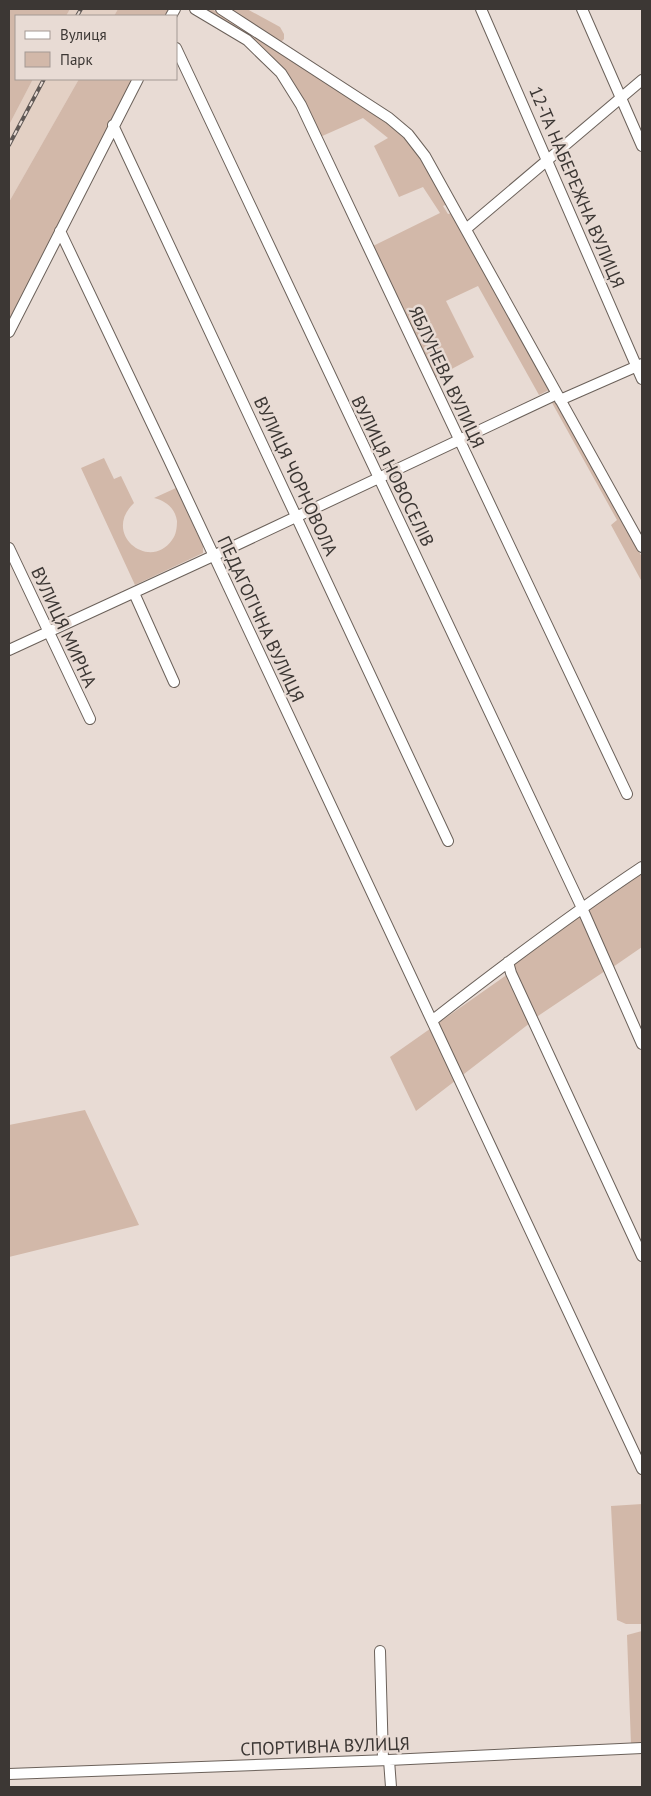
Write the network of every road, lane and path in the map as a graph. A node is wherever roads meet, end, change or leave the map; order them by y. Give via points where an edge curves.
1 (195, 9) edge
2 (221, 9) edge
3 (481, 9) edge
4 (582, 9) edge
5 (178, 52) edge
6 (137, 80) edge
7 (642, 80) edge
8 (622, 98) junction
9 (113, 125) junction
10 (642, 146) edge
11 (547, 159) junction
12 (466, 229) junction
13 (60, 231) junction
14 (9, 332) edge
15 (640, 365) edge
16 (642, 379) edge
17 (559, 397) junction
18 (459, 440) junction
19 (378, 478) junction
20 (297, 516) junction
21 (642, 547) edge
22 (9, 548) edge
23 (213, 556) junction
24 (134, 593) junction
25 (49, 631) junction
26 (9, 650) edge
27 (174, 682) dead end
28 (90, 719) dead end
29 (627, 794) dead end
30 (448, 841) dead end
31 (642, 867) edge
32 (582, 908) junction
33 (508, 962) junction
34 (433, 1020) junction
35 (642, 1044) edge
36 (642, 1256) edge
37 (642, 1469) edge
38 (380, 1651) dead end
39 (642, 1748) edge
40 (386, 1760) junction
41 (9, 1774) edge
42 (391, 1787) edge

1 - 18 street, ЯБЛУНЕВА ВУЛИЦЯ via 247,40 274,65 302,105
2 - 12 street via 389,118 408,134 425,156
3 - 11 street, 12-ТА НАБЕРЕЖНА ВУЛИЦЯ
4 - 8 street
5 - 19 street, ВУЛИЦЯ НОВОСЕЛІВ
6 - 9 street
7 - 8 street
8 - 10 street
8 - 11 street
9 - 13 street
9 - 20 street, ВУЛИЦЯ ЧОРНОВОЛА
11 - 12 street
11 - 15 street, 12-ТА НАБЕРЕЖНА ВУЛИЦЯ
12 - 17 street
13 - 14 street
13 - 23 street, ПЕДАГОГІЧНА ВУЛИЦЯ
15 - 16 street, 12-ТА НАБЕРЕЖНА ВУЛИЦЯ
15 - 17 street
17 - 18 street
17 - 21 street
18 - 19 street
18 - 29 street, ЯБЛУНЕВА ВУЛИЦЯ
19 - 20 street
19 - 32 street, ВУЛИЦЯ НОВОСЕЛІВ
20 - 23 street
20 - 30 street, ВУЛИЦЯ ЧОРНОВОЛА
22 - 25 street, ВУЛИЦЯ МИРНА
23 - 24 street
23 - 34 street, ПЕДАГОГІЧНА ВУЛИЦЯ
24 - 25 street
24 - 27 street
25 - 26 street
25 - 28 street, ВУЛИЦЯ МИРНА
31 - 32 street
32 - 33 street
32 - 35 street, ВУЛИЦЯ НОВОСЕЛІВ
33 - 34 street
33 - 36 street
34 - 37 street, ПЕДАГОГІЧНА ВУЛИЦЯ
38 - 40 street
39 - 40 street, СПОРТИВНА ВУЛИЦЯ
40 - 41 street, СПОРТИВНА ВУЛИЦЯ
40 - 42 street

